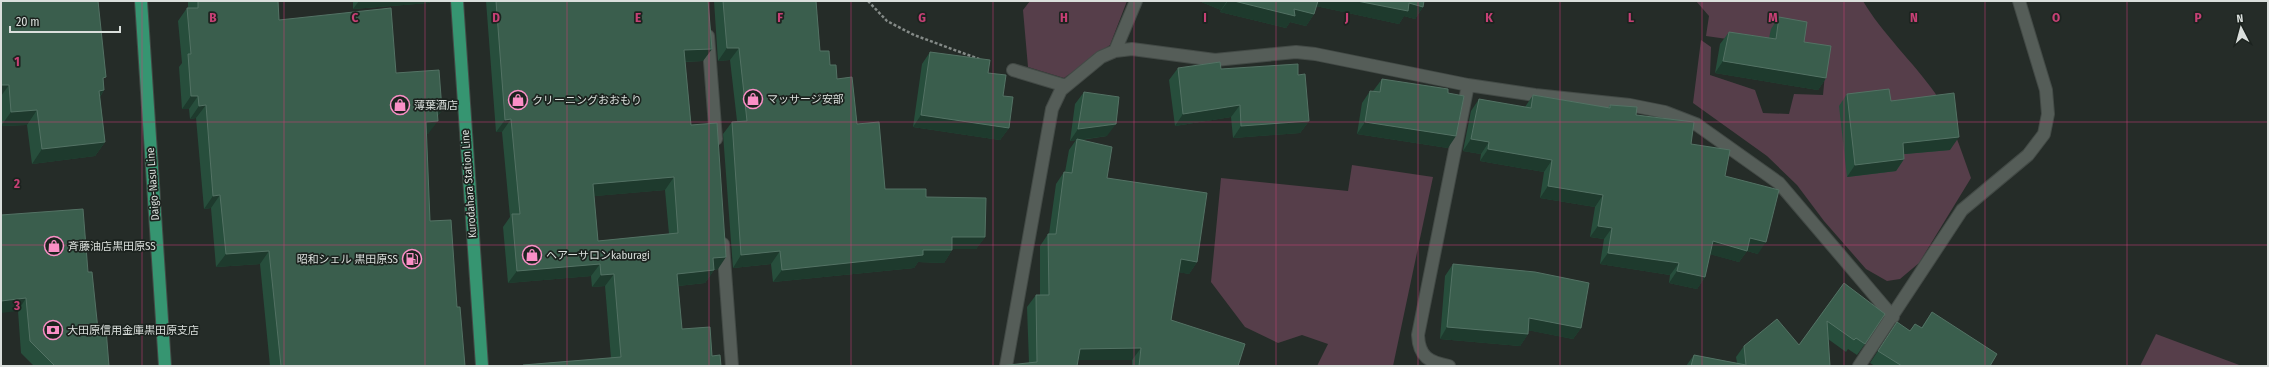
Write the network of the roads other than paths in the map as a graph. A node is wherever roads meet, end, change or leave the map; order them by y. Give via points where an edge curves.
1 (141, 1) edge
2 (457, 1) edge
3 (1136, 1) edge
4 (2020, 1) edge
5 (708, 25) edge
6 (1115, 51) junction
7 (1013, 70) road end
8 (1468, 85) junction
9 (1066, 86) junction
10 (717, 152) edge
11 (722, 231) edge
12 (1893, 317) junction
13 (165, 366) edge
14 (482, 366) edge
15 (732, 366) edge
16 (1006, 366) edge
17 (1449, 366) edge
18 (1859, 366) edge

1 - 13 main road, Daigo-Nasu Line
2 - 14 main road, Kurodahara Station Line
3 - 6 street
4 - 12 street via 2046,90 2048,114 2044,134 2028,155 1962,210
5 - 10 street
6 - 8 street via 1132,49 1215,60 1296,52
6 - 9 street via 1102,57
7 - 9 street
8 - 12 street via 1630,105 1665,112 1696,124 1779,183
8 - 17 street via 1418,335 1418,347 1425,358
9 - 16 street via 1061,90 1052,108
11 - 15 street
12 - 18 street

